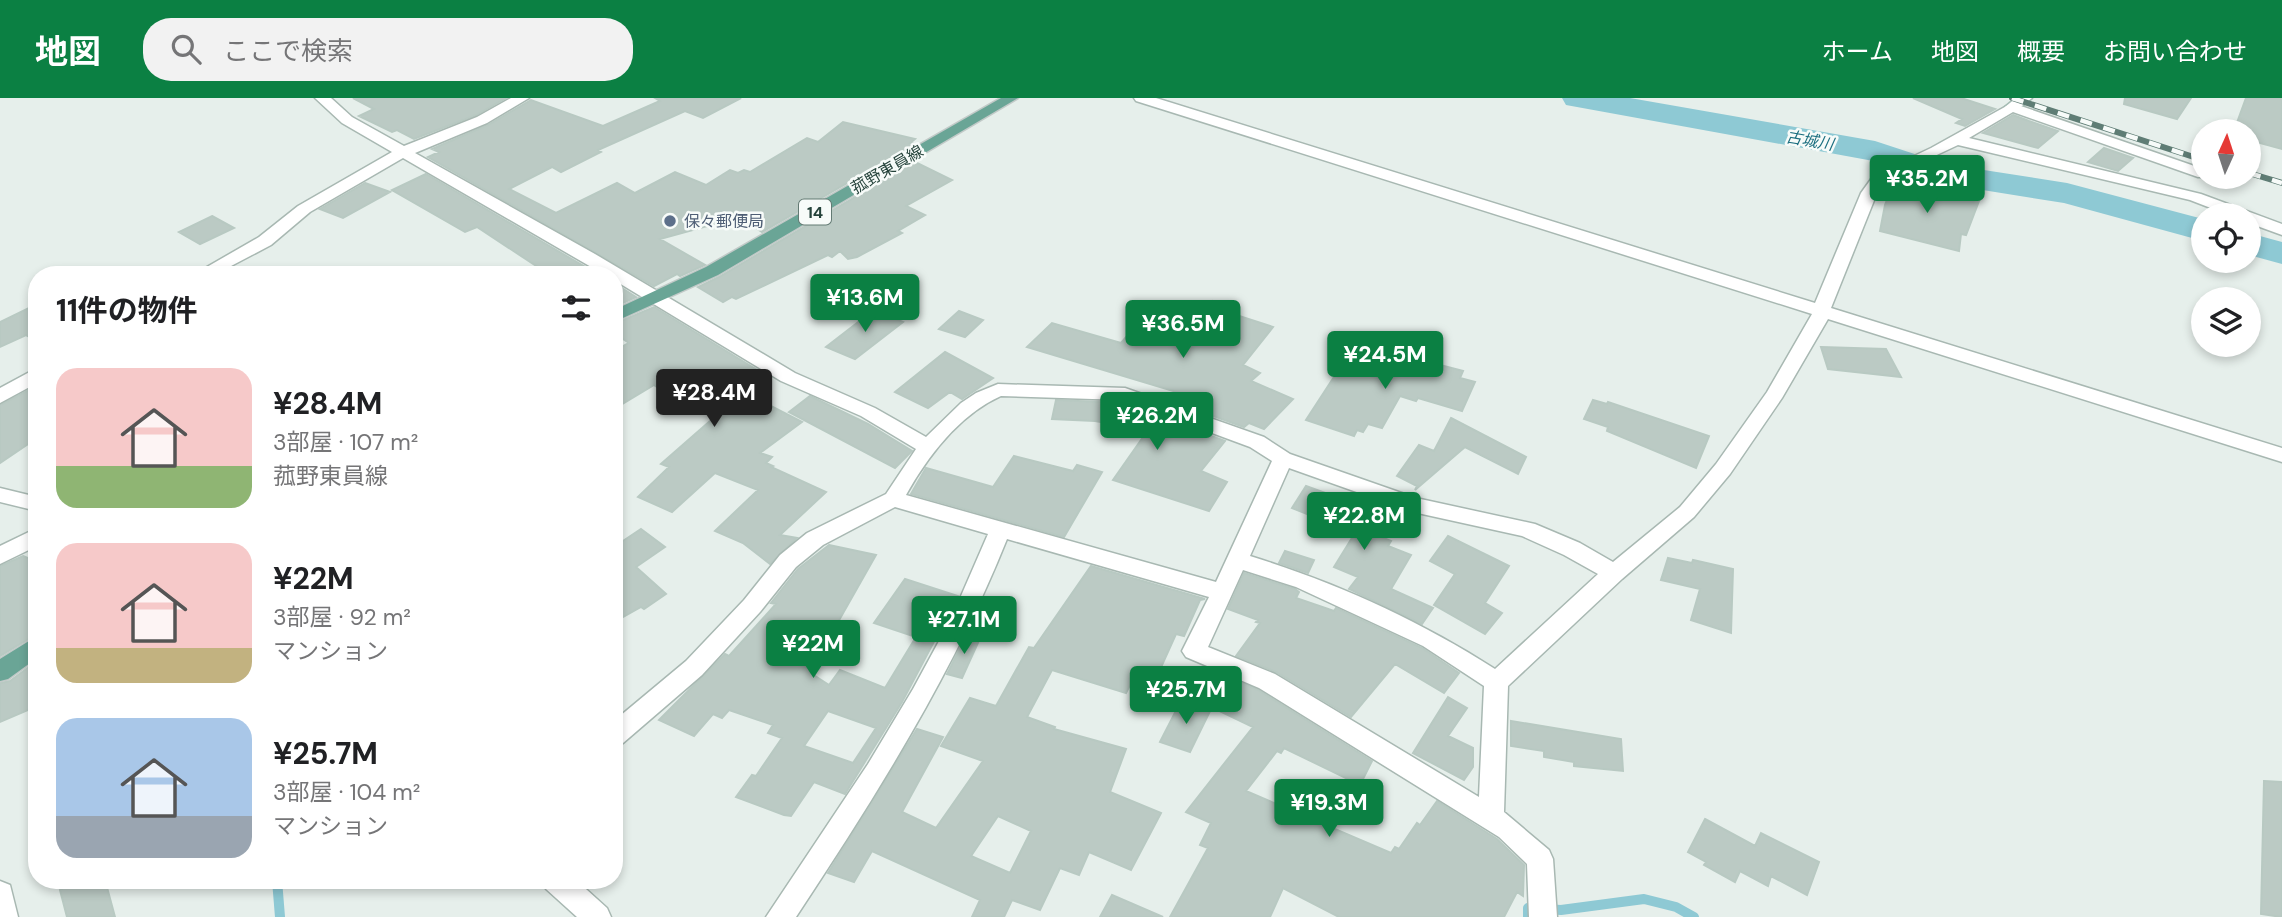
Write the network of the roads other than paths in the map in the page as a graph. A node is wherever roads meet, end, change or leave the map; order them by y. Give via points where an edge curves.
1 (322, 98) edge
2 (522, 98) edge
3 (1011, 98) edge
4 (1140, 98) edge
5 (2019, 103) edge
6 (1957, 140) junction
7 (401, 153) junction
8 (2191, 170) edge
9 (2202, 189) edge
10 (2195, 197) junction
11 (2211, 203) edge
12 (2261, 222) edge
13 (2282, 230) edge
14 (218, 266) edge
15 (601, 266) edge
16 (623, 279) edge
17 (655, 298) junction
18 (1821, 312) junction
19 (623, 313) edge
20 (28, 379) edge
21 (0, 397) edge
22 (927, 446) junction
23 (2282, 455) edge
24 (1283, 459) junction
25 (0, 495) edge
26 (893, 499) junction
27 (28, 502) edge
28 (1000, 531) junction
29 (28, 541) edge
30 (0, 556) edge
31 (1238, 560) junction
32 (1614, 573) junction
33 (1222, 592) junction
34 (28, 652) edge
35 (0, 673) edge
36 (1496, 682) junction
37 (623, 728) edge
38 (1491, 818) junction
39 (566, 889) edge
40 (0, 894) edge
41 (1543, 905) edge
42 (4, 917) edge
43 (597, 917) edge
44 (780, 917) edge

1 - 7 street via 347,120
2 - 7 street
3 - 17 main road, 菰野東員線 / 14 via 712,271
4 - 18 street
5 - 6 street
5 - 8 street
6 - 10 street
6 - 18 street via 1880,178 1869,193
7 - 14 street
7 - 15 street
9 - 10 street
10 - 11 street
12 - 13 street
16 - 17 street
17 - 19 main road, 菰野東員線 / 14
17 - 22 street via 788,377 868,412
18 - 23 street
18 - 32 street via 1775,394 1723,469 1687,512
20 - 21 street
22 - 24 street via 983,395 998,390 1125,394 1257,442
22 - 26 street
24 - 31 street
24 - 32 street via 1413,505 1527,529
25 - 27 street
26 - 28 street
26 - 37 street via 815,539 788,561 694,668
28 - 33 street
28 - 44 street via 962,621 922,693 868,786
29 - 30 street
31 - 33 street
31 - 36 street via 1304,582 1431,640
32 - 36 street
33 - 38 street via 1194,651 1267,681
34 - 35 main road
36 - 38 street
38 - 41 street via 1540,859
39 - 43 street
40 - 42 street

